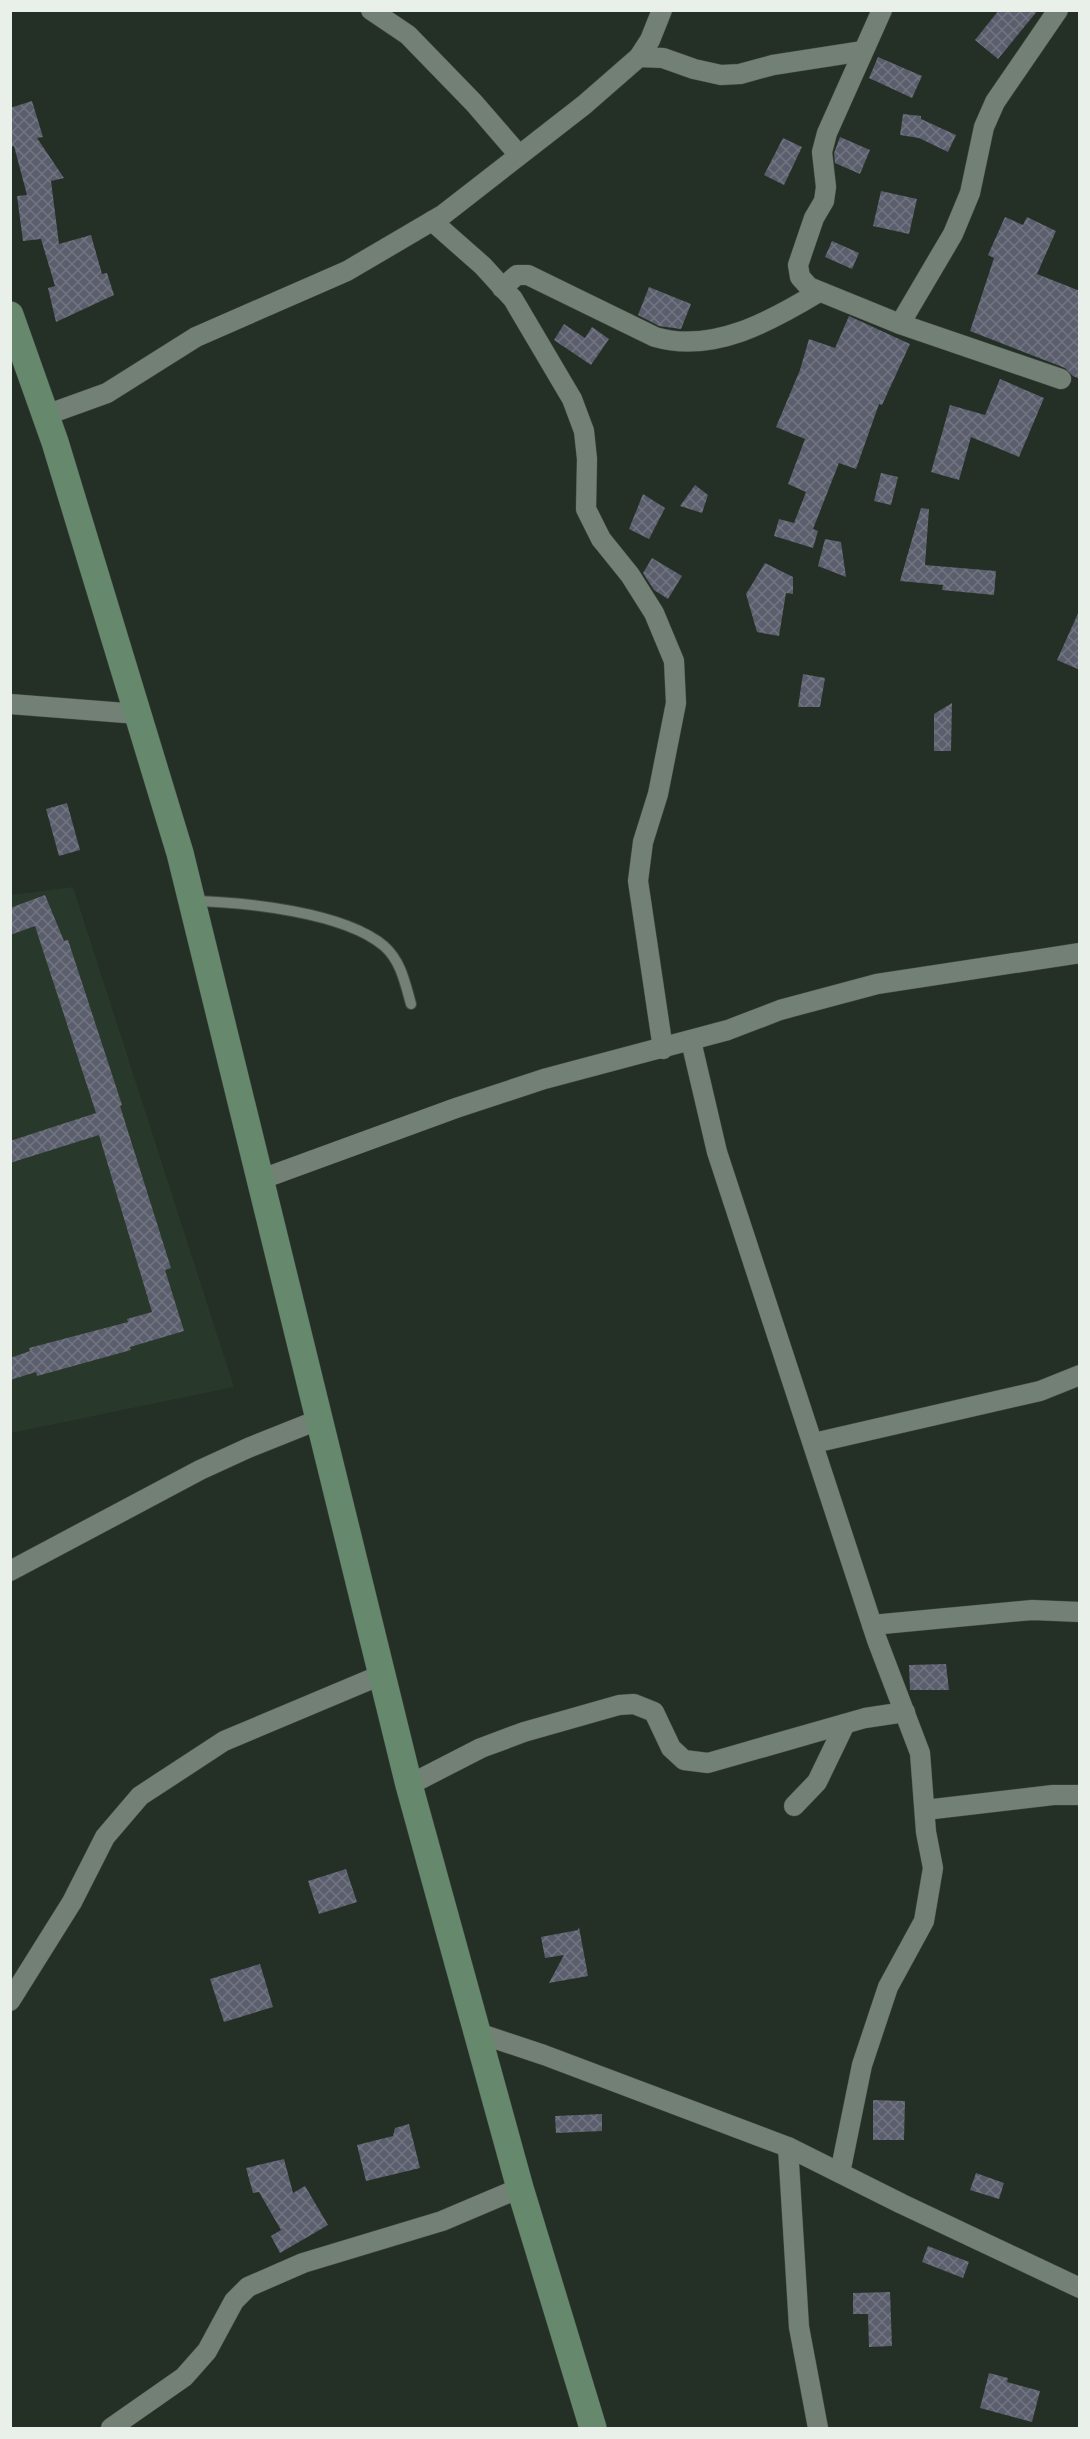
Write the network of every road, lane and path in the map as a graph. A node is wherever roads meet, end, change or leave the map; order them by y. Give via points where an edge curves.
1 (370, 10) edge
2 (662, 10) edge
3 (882, 10) edge
4 (1058, 10) edge
5 (863, 51) junction
6 (639, 57) junction
7 (519, 155) junction
8 (432, 221) junction
9 (502, 288) junction
10 (819, 292) junction
11 (10, 315) edge
12 (900, 324) junction
13 (1060, 379) dead end
14 (46, 415) junction
15 (10, 704) edge
16 (138, 714) junction
17 (192, 901) junction
18 (1080, 953) edge
19 (411, 1004) dead end
20 (691, 1041) junction
21 (663, 1048) junction
22 (259, 1180) junction
23 (1080, 1375) edge
24 (318, 1420) junction
25 (814, 1443) junction
26 (10, 1571) edge
27 (1080, 1612) edge
28 (872, 1625) junction
29 (381, 1675) junction
30 (905, 1712) junction
31 (845, 1724) junction
32 (409, 1785) junction
33 (1080, 1795) edge
34 (794, 1806) dead end
35 (925, 1810) junction
36 (10, 2001) edge
37 (476, 2032) junction
38 (788, 2147) junction
39 (840, 2173) junction
40 (520, 2188) junction
41 (1080, 2288) edge
42 (111, 2428) edge
43 (593, 2428) edge
44 (818, 2428) edge

1 - 7 street via 408,35
2 - 6 street
3 - 5 street
4 - 12 street via 995,102 984,127 970,193 953,234
5 - 6 street via 722,75 663,58
5 - 10 street via 827,133 822,152 824,201 798,266 800,277
6 - 7 street
7 - 8 street
8 - 9 street
8 - 14 street via 347,271 196,337 107,393
9 - 10 street via 517,275 528,275 672,342 698,341 751,328 784,314
9 - 21 street via 513,299 572,399 584,431 586,508 601,539 654,613 674,661 676,703 638,881
10 - 12 street
11 - 14 main road
12 - 13 street
14 - 16 main road
15 - 16 street
16 - 17 main road
17 - 19 lane via 289,911 354,928 384,946 401,969
17 - 22 main road
18 - 20 street via 877,984 780,1010
20 - 21 street
20 - 25 street via 717,1152
21 - 22 street via 511,1090
22 - 24 main road
23 - 25 street via 1040,1390
24 - 26 street via 201,1470
24 - 29 main road
25 - 28 street
27 - 28 street via 1032,1611
28 - 30 street
29 - 32 main road
29 - 36 street via 224,1741 140,1796 105,1837 67,1911
30 - 31 street
30 - 35 street via 920,1753
31 - 32 street via 708,1763 692,1762 671,1748 654,1712 634,1704 619,1705 481,1748
31 - 34 street via 817,1782
32 - 37 main road
33 - 35 street
35 - 39 street via 933,1868 924,1921 884,1998 862,2065
37 - 38 street
37 - 40 main road
38 - 39 street
38 - 44 street via 799,2327
39 - 41 street
40 - 42 street via 442,2221 303,2263 248,2287 234,2301 207,2351 184,2377
40 - 43 main road

